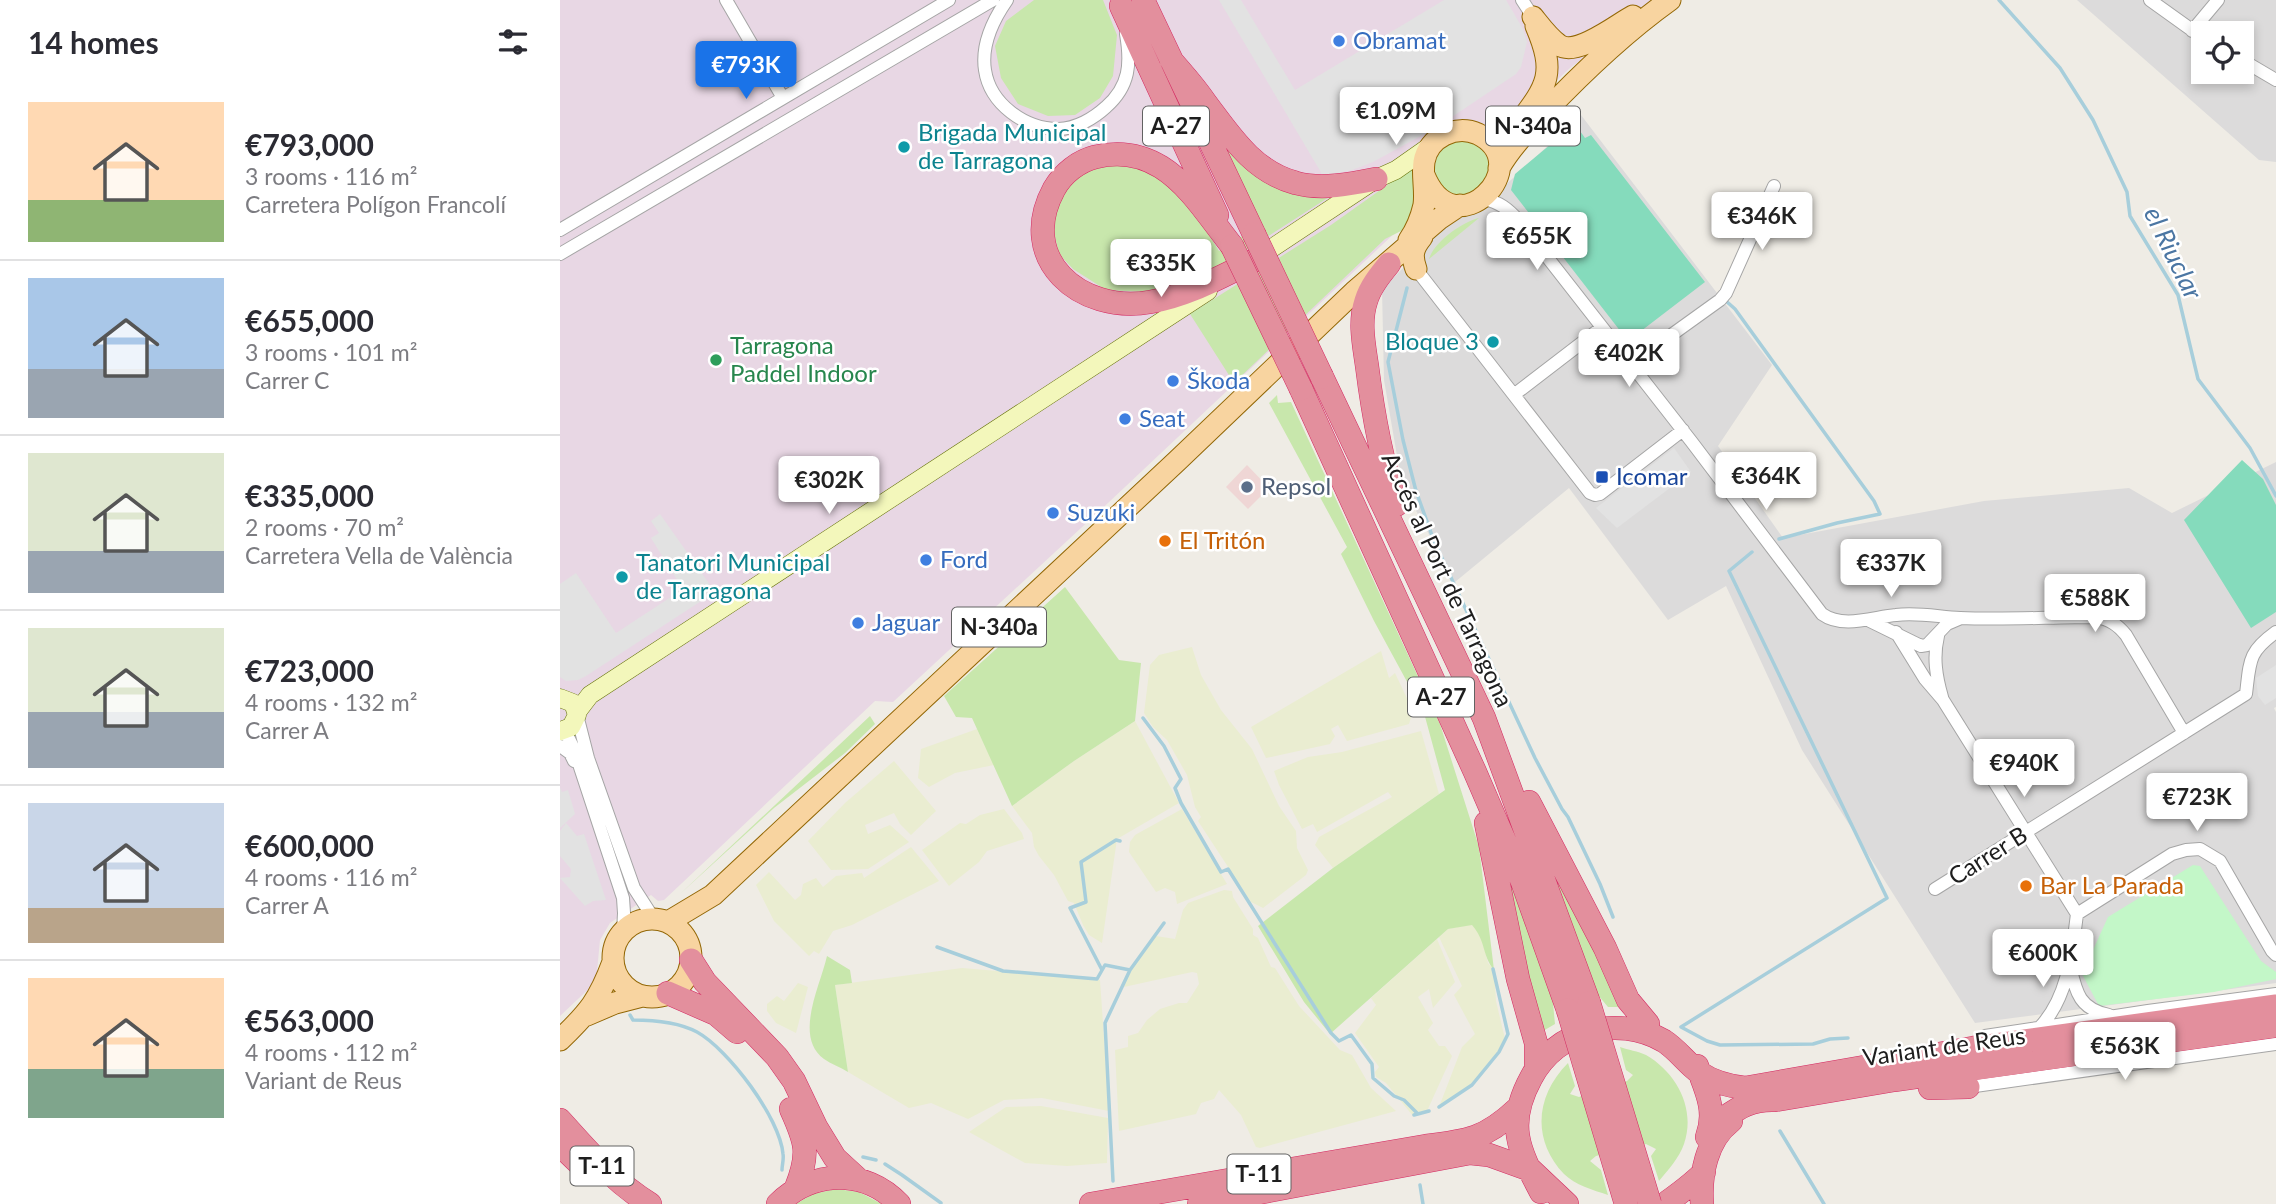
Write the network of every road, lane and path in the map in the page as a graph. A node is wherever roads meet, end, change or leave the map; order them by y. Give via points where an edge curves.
1 (726, 0) edge
2 (949, 0) edge
3 (993, 0) edge
4 (1007, 0) edge
5 (1662, 0) edge
6 (1670, 0) edge
7 (2150, 0) edge
8 (2218, 0) edge
9 (1127, 2) edge
10 (1527, 9) edge
11 (2200, 21) edge
12 (2191, 29) edge
13 (1171, 60) junction
14 (2254, 67) edge
15 (2276, 80) edge
16 (1569, 86) junction
17 (783, 98) junction
18 (1518, 123) junction
19 (1483, 137) junction
20 (1433, 144) junction
21 (1499, 167) junction
22 (1424, 175) junction
23 (1376, 179) junction
24 (1774, 186) dead end
25 (1483, 199) junction
26 (1460, 205) junction
27 (560, 230) edge
28 (1426, 231) junction
29 (1232, 246) junction
30 (560, 254) edge
31 (1395, 257) junction
32 (1253, 261) junction
33 (1416, 269) joint
34 (1601, 328) junction
35 (1631, 365) junction
36 (1515, 394) junction
37 (1683, 430) junction
38 (1916, 615) junction
39 (1961, 618) junction
40 (1869, 620) junction
41 (1438, 623) junction
42 (1896, 632) junction
43 (2276, 632) edge
44 (1938, 634) junction
45 (1943, 701) junction
46 (567, 703) edge
47 (2184, 733) junction
48 (560, 736) edge
49 (1501, 760) junction
50 (1475, 772) junction
51 (2025, 832) junction
52 (1935, 889) dead end
53 (713, 895) junction
54 (2077, 914) junction
55 (661, 920) junction
56 (623, 932) junction
57 (690, 951) junction
58 (2276, 955) edge
59 (614, 962) junction
60 (2070, 965) junction
61 (668, 993) junction
62 (2276, 994) edge
63 (642, 996) junction
64 (2276, 1006) edge
65 (1578, 1007) junction
66 (585, 1016) junction
67 (2113, 1016) junction
68 (1648, 1024) junction
69 (2276, 1026) edge
70 (2040, 1027) junction
71 (560, 1040) edge
72 (2276, 1044) edge
73 (1930, 1051) junction
74 (1533, 1063) junction
75 (1697, 1066) junction
76 (1894, 1080) junction
77 (1968, 1087) joint
78 (1776, 1091) junction
79 (1517, 1109) junction
80 (560, 1120) edge
81 (1711, 1127) junction
82 (560, 1145) edge
83 (1426, 1146) junction
84 (1449, 1159) junction
85 (1531, 1170) junction
86 (859, 1180) junction
87 (1695, 1182) edge
88 (796, 1188) junction
89 (1548, 1198) edge
90 (623, 1204) edge
91 (649, 1204) edge
92 (778, 1204) edge
93 (899, 1204) edge
94 (1091, 1204) edge
95 (1199, 1204) edge
96 (1567, 1204) edge
97 (1626, 1204) edge
98 (1650, 1204) edge
99 (1665, 1204) edge
100 (1702, 1204) edge

1 - 17 street
2 - 17 street
3 - 30 street
4 - 9 street via 988,36 984,69 989,85 1022,120 1060,129 1097,116 1127,79
5 - 10 main road via 1572,49 1561,47
6 - 16 main road, N-340a
7 - 12 street
8 - 11 street
9 - 13 highway, Accés al Port de Tarragona / A-27
9 - 29 highway, Accés al Port de Tarragona / A-27
10 - 18 main road via 1548,61 1547,78 1541,94
13 - 23 highway via 1232,139 1259,165 1295,183 1313,186
13 - 41 highway, Accés al Port de Tarragona / A-27, bridge
14 - 15 street
16 - 18 main road, N-340a
16 - 21 main road, N-340a
17 - 27 street
18 - 19 main road, N-340a
19 - 20 main road, N-340a via 1459,130
19 - 21 main road, N-340a via 1492,145
20 - 22 main road, N-340a via 1424,162
20 - 23 street
21 - 25 main road, N-340a via 1492,190
22 - 26 main road via 1438,197
22 - 31 main road, N-340a via 1423,206 1414,232
23 - 32 street
24 - 35 street via 1726,293
25 - 26 main road, N-340a
25 - 34 street via 1496,201 1520,221
26 - 28 main road, N-340a
28 - 31 main road, N-340a
28 - 33 main road via 1413,248
29 - 32 highway via 1175,178 1128,153 1089,158 1071,169 1047,202 1043,220 1047,256 1057,272 1070,286 1107,302 1133,304 1169,298
29 - 50 highway, Accés al Port de Tarragona / A-27, bridge
31 - 41 highway via 1365,301 1372,404 1388,481
31 - 53 main road, N-340a
32 - 46 street via 590,695
33 - 36 street
34 - 35 street
34 - 36 street
35 - 37 street
36 - 37 street via 1595,495
37 - 40 street via 1822,614 1837,621
38 - 39 street
38 - 40 street
38 - 44 street
39 - 44 street
39 - 47 street via 2108,620 2126,635
40 - 42 street
41 - 49 highway, Accés al Port de Tarragona / A-27
42 - 44 street via 1921,646
42 - 45 street
43 - 47 street, Carrer B via 2260,643 2250,659 2246,694
44 - 45 street via 1935,656
45 - 51 street
46 - 48 street via 571,727
46 - 55 street via 632,883 645,907
47 - 51 street, Carrer B
48 - 56 street via 568,737 623,898
49 - 65 highway, Accés al Port de Tarragona / A-27
49 - 68 highway via 1541,823 1628,1000
50 - 65 highway, Accés al Port de Tarragona / A-27
50 - 74 highway via 1518,979 1536,1043
51 - 52 street, Carrer B
51 - 54 street
53 - 55 main road, N-340a
53 - 57 main road, N-340a
54 - 58 street via 2172,854 2200,849 2220,861
54 - 60 street
55 - 56 main road, N-340a via 634,923
55 - 57 main road via 681,930
56 - 59 main road via 615,946
57 - 61 main road, N-340a via 685,979
57 - 86 highway via 705,982 777,1057 835,1158
59 - 63 main road via 625,986
59 - 66 main road via 603,992
60 - 67 street via 2077,994 2085,1005
60 - 70 street via 2052,1014
61 - 63 main road
61 - 88 highway via 716,1014 766,1066 802,1134 806,1164
62 - 67 street
63 - 66 main road
64 - 73 highway, Variant de Reus / T-11
65 - 97 highway, A-27, bridge
65 - 98 highway, Accés al Port de Tarragona / A-27, bridge
66 - 71 main road
67 - 70 street
68 - 74 highway via 1614,1018 1584,1023 1565,1031
68 - 75 highway via 1681,1043
69 - 76 highway, Variant de Reus / T-11
70 - 73 street
72 - 77 street
73 - 78 highway, Variant de Reus / T-11
74 - 75 highway, T-11 via 1584,1031 1617,1027 1667,1043
74 - 79 highway, T-11
74 - 83 highway via 1513,1099 1492,1123 1477,1132
75 - 78 highway, T-11 via 1727,1086
75 - 81 highway, T-11 via 1711,1104
76 - 77 highway via 1906,1089
76 - 78 highway, Variant de Reus / T-11
78 - 81 highway, Variant de Reus / T-11 via 1743,1105
78 - 87 highway via 1723,1127
79 - 83 highway, T-11 via 1481,1136
79 - 85 highway, T-11 via 1519,1144
80 - 91 highway, T-11 via 606,1170
81 - 87 highway, T-11
82 - 90 highway, T-11
83 - 94 highway, T-11
84 - 85 highway, T-11 via 1470,1153 1489,1155
84 - 89 highway via 1506,1167
84 - 95 highway, T-11
85 - 89 highway
85 - 96 highway, T-11
86 - 88 highway via 833,1177
86 - 93 highway
87 - 99 highway, T-11
87 - 100 highway
88 - 92 highway

